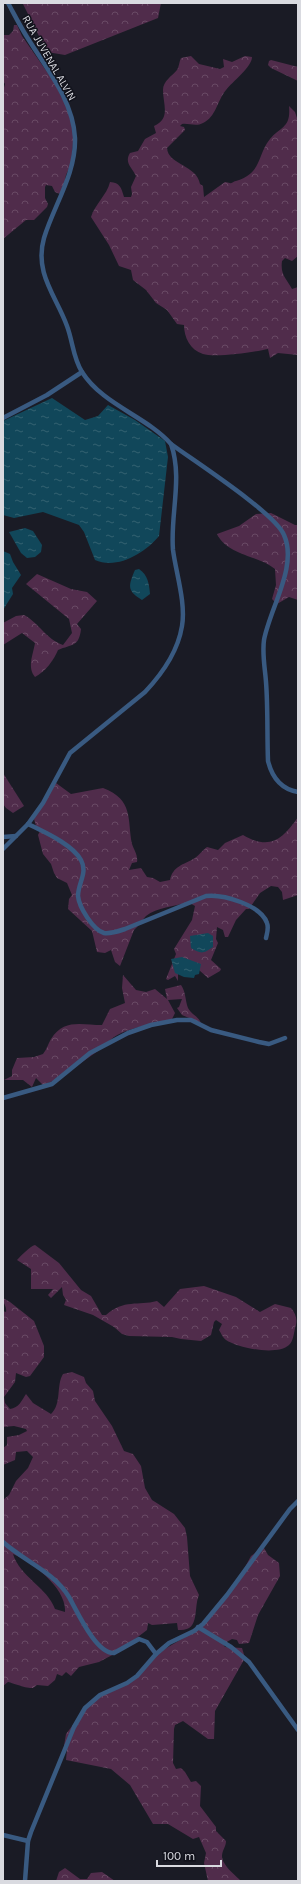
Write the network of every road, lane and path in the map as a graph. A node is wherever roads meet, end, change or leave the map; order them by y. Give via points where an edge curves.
1 (8, 3) edge
2 (82, 372) junction
3 (3, 418) edge
4 (171, 444) junction
5 (298, 792) edge
6 (28, 824) junction
7 (16, 836) junction
8 (3, 837) edge
9 (3, 849) edge
10 (266, 938) dead end
11 (285, 1038) dead end
12 (3, 1098) edge
13 (298, 1502) edge
14 (3, 1542) edge
15 (198, 1627) junction
16 (156, 1654) junction
17 (298, 1730) edge
18 (3, 1835) edge
19 (28, 1841) junction
20 (25, 1881) edge

1 - 2 street, RUA JUVENAL ALVIN via 59,89 72,122 75,138 70,171 44,240 42,263 44,278 68,328 72,348
2 - 3 street via 47,395
2 - 4 street via 108,397 159,432
4 - 5 street via 265,514 284,534 288,552 282,585 264,641 268,761 272,775 281,785
4 - 6 street via 176,462 173,550 183,616 180,635 164,670 146,692 70,753 52,788
6 - 7 street
6 - 10 street via 56,839 80,859 84,872 78,895 79,904 86,917 99,930 111,933 125,929 206,896 217,894 242,903 264,917 268,928
7 - 8 street
7 - 9 street
11 - 12 street via 270,1044 259,1042 211,1030 191,1020 151,1025 128,1033 90,1053 52,1084
13 - 15 street via 276,1527 227,1595
14 - 16 street via 60,1586 94,1640 107,1651 114,1653 139,1639 146,1642
15 - 16 street
15 - 17 street via 246,1659
16 - 19 street via 138,1676 96,1698 78,1717 41,1803
18 - 19 street
19 - 20 street

